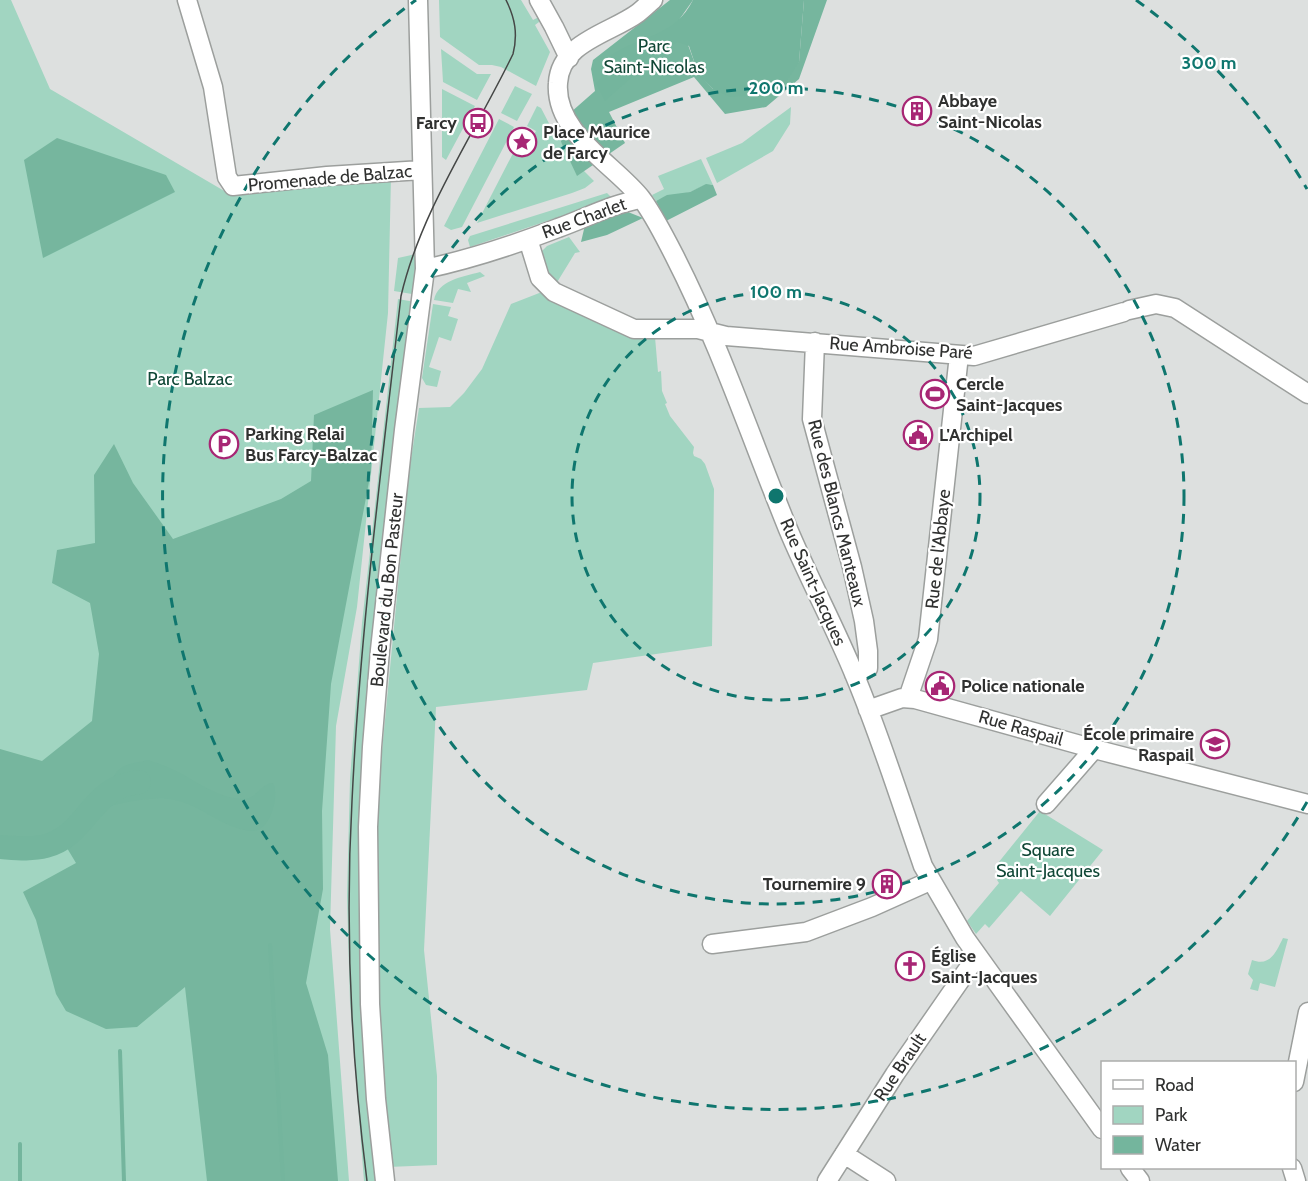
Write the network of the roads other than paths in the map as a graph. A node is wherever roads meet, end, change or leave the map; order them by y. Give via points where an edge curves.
1 (187, 0) edge
2 (418, 0) edge
3 (539, 0) edge
4 (550, 0) edge
5 (653, 0) edge
6 (554, 27) junction
7 (569, 58) junction
8 (422, 170) junction
9 (641, 199) junction
10 (528, 239) junction
11 (425, 269) junction
12 (709, 333) junction
13 (815, 342) junction
14 (959, 355) junction
15 (1308, 394) edge
16 (854, 675) junction
17 (908, 698) junction
18 (868, 710) junction
19 (1094, 749) junction
20 (1046, 804) dead end
21 (1308, 804) edge
22 (930, 881) junction
23 (712, 944) dead end
24 (977, 956) junction
25 (1308, 1012) edge
26 (1296, 1072) edge
27 (1101, 1128) edge
28 (844, 1154) junction
29 (385, 1181) edge
30 (827, 1181) edge
31 (886, 1181) edge

1 - 8 street, Promenade de Balzac via 213,87 227,177 233,186
2 - 8 street, Boulevard du Bon Pasteur
3 - 6 street
4 - 6 street
5 - 7 street via 637,14 591,38
6 - 7 street
7 - 9 street, Rue Saint-Jacques via 558,81 570,123 587,147
8 - 11 street, Boulevard du Bon Pasteur
9 - 10 street, Rue Charlet via 621,202
9 - 12 street, Rue Saint-Jacques via 674,256
10 - 11 street, Rue Charlet
10 - 12 street, Rue Charlet via 540,278 554,292 634,329 698,329
11 - 29 street, Boulevard du Bon Pasteur via 380,650 370,799 370,1004
12 - 13 street, Rue Ambroise Paré
12 - 16 street, Rue Saint-Jacques via 807,574
13 - 14 street, Rue Ambroise Paré
13 - 16 street, Rue des Blancs Manteaux via 812,419 852,567 868,651 868,668
14 - 15 street, Rue Ambroise Paré via 979,355 1156,304 1175,308
14 - 17 street, Rue de l'Abbaye via 928,639
16 - 18 street, Rue Saint-Jacques
17 - 18 street
17 - 19 street, Rue Raspail
18 - 22 street, Rue Saint-Jacques
19 - 20 street
19 - 21 street, Rue Raspail
22 - 23 street via 806,932
22 - 24 street, Rue Saint-Jacques
24 - 27 street, Rue Saint-Jacques
24 - 28 street, Rue Brault
25 - 26 street
28 - 30 street, Rue Brault
28 - 31 street

